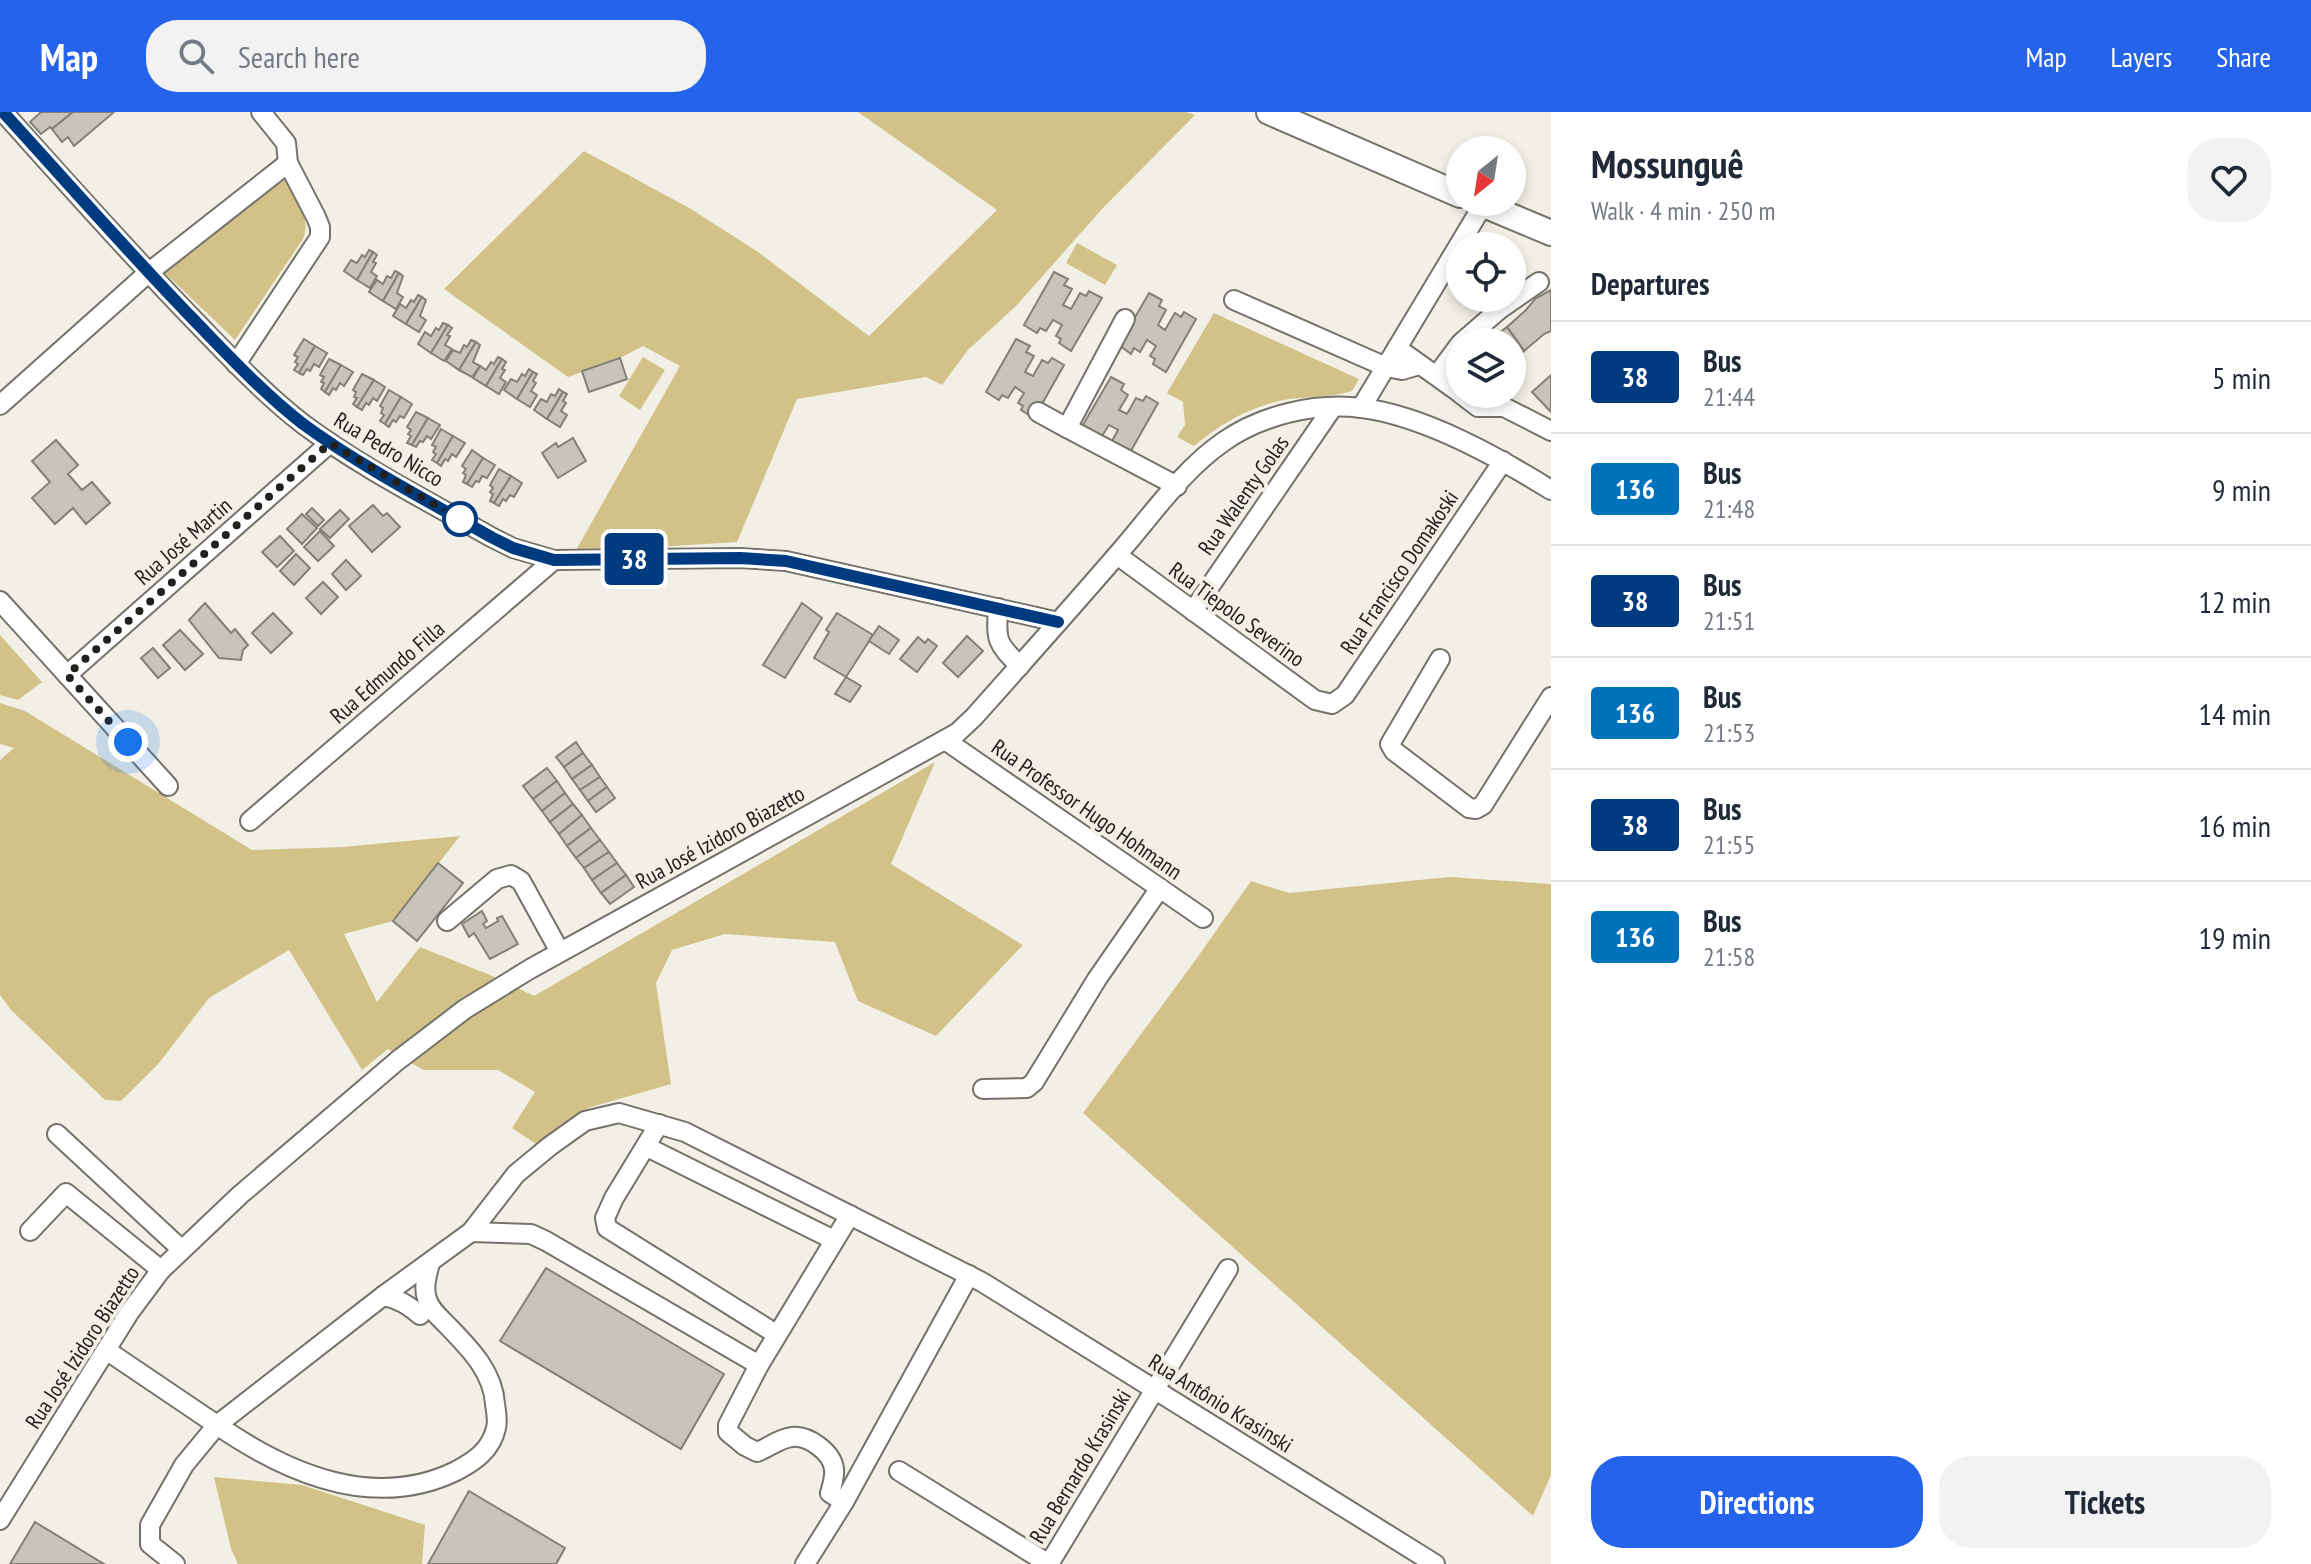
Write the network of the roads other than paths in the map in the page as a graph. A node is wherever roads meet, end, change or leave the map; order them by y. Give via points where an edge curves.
1 (3, 112) edge
2 (261, 112) edge
3 (1269, 112) edge
4 (288, 163) junction
5 (1446, 189) edge
6 (1473, 216) edge
7 (1511, 216) edge
8 (1551, 233) edge
9 (148, 273) junction
10 (1539, 282) dead end
11 (1234, 300) dead end
12 (1125, 319) dead end
13 (1478, 328) edge
14 (1397, 348) junction
15 (1446, 363) edge
16 (236, 364) junction
17 (1419, 365) junction
18 (1386, 367) junction
19 (1437, 375) junction
20 (1446, 382) edge
21 (0, 405) edge
22 (1333, 407) junction
23 (1361, 408) junction
24 (1506, 408) edge
25 (1038, 412) dead end
26 (1067, 428) junction
27 (1551, 431) edge
28 (330, 443) junction
29 (1503, 461) junction
30 (1177, 486) junction
31 (1551, 490) edge
32 (1117, 555) junction
33 (554, 560) junction
34 (0, 601) edge
35 (998, 608) junction
36 (1193, 611) junction
37 (1058, 622) junction
38 (1440, 659) dead end
39 (1020, 666) junction
40 (67, 675) junction
41 (1551, 697) edge
42 (1332, 704) joint
43 (945, 740) junction
44 (168, 786) dead end
45 (250, 821) dead end
46 (1160, 888) junction
47 (1203, 918) dead end
48 (447, 921) dead end
49 (560, 952) junction
50 (983, 1089) dead end
51 (659, 1124) junction
52 (57, 1134) dead end
53 (647, 1147) junction
54 (850, 1215) junction
55 (30, 1231) dead end
56 (471, 1232) junction
57 (834, 1240) junction
58 (181, 1249) junction
59 (430, 1263) junction
60 (1228, 1269) dead end
61 (161, 1270) junction
62 (976, 1278) junction
63 (383, 1296) junction
64 (420, 1315) dead end
65 (776, 1334) junction
66 (106, 1350) junction
67 (759, 1365) junction
68 (1155, 1389) junction
69 (217, 1425) junction
70 (899, 1471) dead end
71 (844, 1502) junction
72 (0, 1520) edge
73 (175, 1564) edge
74 (805, 1564) edge
75 (1049, 1564) edge
76 (1435, 1564) edge

1 - 9 street, Rua Pedro Nicco
2 - 4 street via 286,143
3 - 5 main road
4 - 9 street
4 - 16 street via 316,217 320,237
6 - 14 street
7 - 8 main road
9 - 16 street, Rua Pedro Nicco
9 - 21 street
10 - 13 street
11 - 18 street
12 - 26 street
14 - 17 street
14 - 18 street
15 - 19 street
16 - 28 street, Rua Pedro Nicco
17 - 18 street
17 - 19 street
18 - 23 street
19 - 20 street
22 - 23 street, Rua José Izidoro Biazetto
22 - 30 street, Rua José Izidoro Biazetto via 1276,416 1249,427 1223,442
22 - 36 street, Rua Walenty Golas
23 - 29 street, Rua José Izidoro Biazetto via 1418,424
24 - 27 street
25 - 26 street
26 - 30 street
28 - 33 street, Rua Pedro Nicco via 491,537
28 - 40 street, Rua José Martin
29 - 31 street, Rua José Izidoro Biazetto
29 - 42 street, Rua Francisco Domakoski via 1345,695
30 - 32 street, Rua José Izidoro Biazetto
32 - 36 street, Rua Tiepolo Severino
32 - 37 street, Rua José Izidoro Biazetto
33 - 35 street, Rua Pedro Nicco via 786,561
33 - 45 street, Rua Edmundo Filla
34 - 40 street
35 - 37 street, Rua Pedro Nicco
35 - 39 street via 996,635
36 - 42 street, Rua Tiepolo Severino via 1315,700
37 - 39 street, Rua José Izidoro Biazetto
38 - 41 street via 1390,744 1469,808 1483,805
39 - 43 street, Rua José Izidoro Biazetto via 967,725
40 - 44 street
43 - 46 street, Rua Professor Hugo Hohmann
43 - 49 street, Rua José Izidoro Biazetto
46 - 47 street, Rua Professor Hugo Hohmann
46 - 50 street via 1034,1082 1027,1088
48 - 49 street via 497,879 511,875 521,881
49 - 58 street, Rua José Izidoro Biazetto via 433,1033
51 - 53 street
51 - 54 street, Rua Antônio Krasinski
51 - 56 street, Rua Antônio Krasinski via 619,1113 585,1121 516,1174
52 - 58 street
53 - 57 street
53 - 65 street via 614,1198 605,1218 607,1228
54 - 57 street
54 - 62 street, Rua Antônio Krasinski
55 - 61 street via 67,1193
56 - 59 street, Rua Antônio Krasinski
56 - 67 street via 531,1234
57 - 65 street
58 - 61 street, Rua José Izidoro Biazetto
59 - 63 street, Rua Antônio Krasinski
59 - 69 street via 425,1296 430,1308 481,1363 495,1393 497,1426 476,1461 417,1486 345,1485 292,1469
60 - 68 street, Rua Bernardo Krasinski
61 - 66 street, Rua José Izidoro Biazetto
62 - 68 street, Rua Antônio Krasinski
62 - 71 street
63 - 64 street
63 - 69 street, Rua Antônio Krasinski
65 - 67 street
66 - 69 street
66 - 72 street, Rua José Izidoro Biazetto
67 - 71 street via 728,1432 757,1452 792,1437 810,1441 833,1463 830,1493
68 - 75 street, Rua Bernardo Krasinski
68 - 76 street, Rua Antônio Krasinski
69 - 73 street, Rua Antônio Krasinski via 184,1465 150,1525 150,1544
70 - 75 street
71 - 74 street

